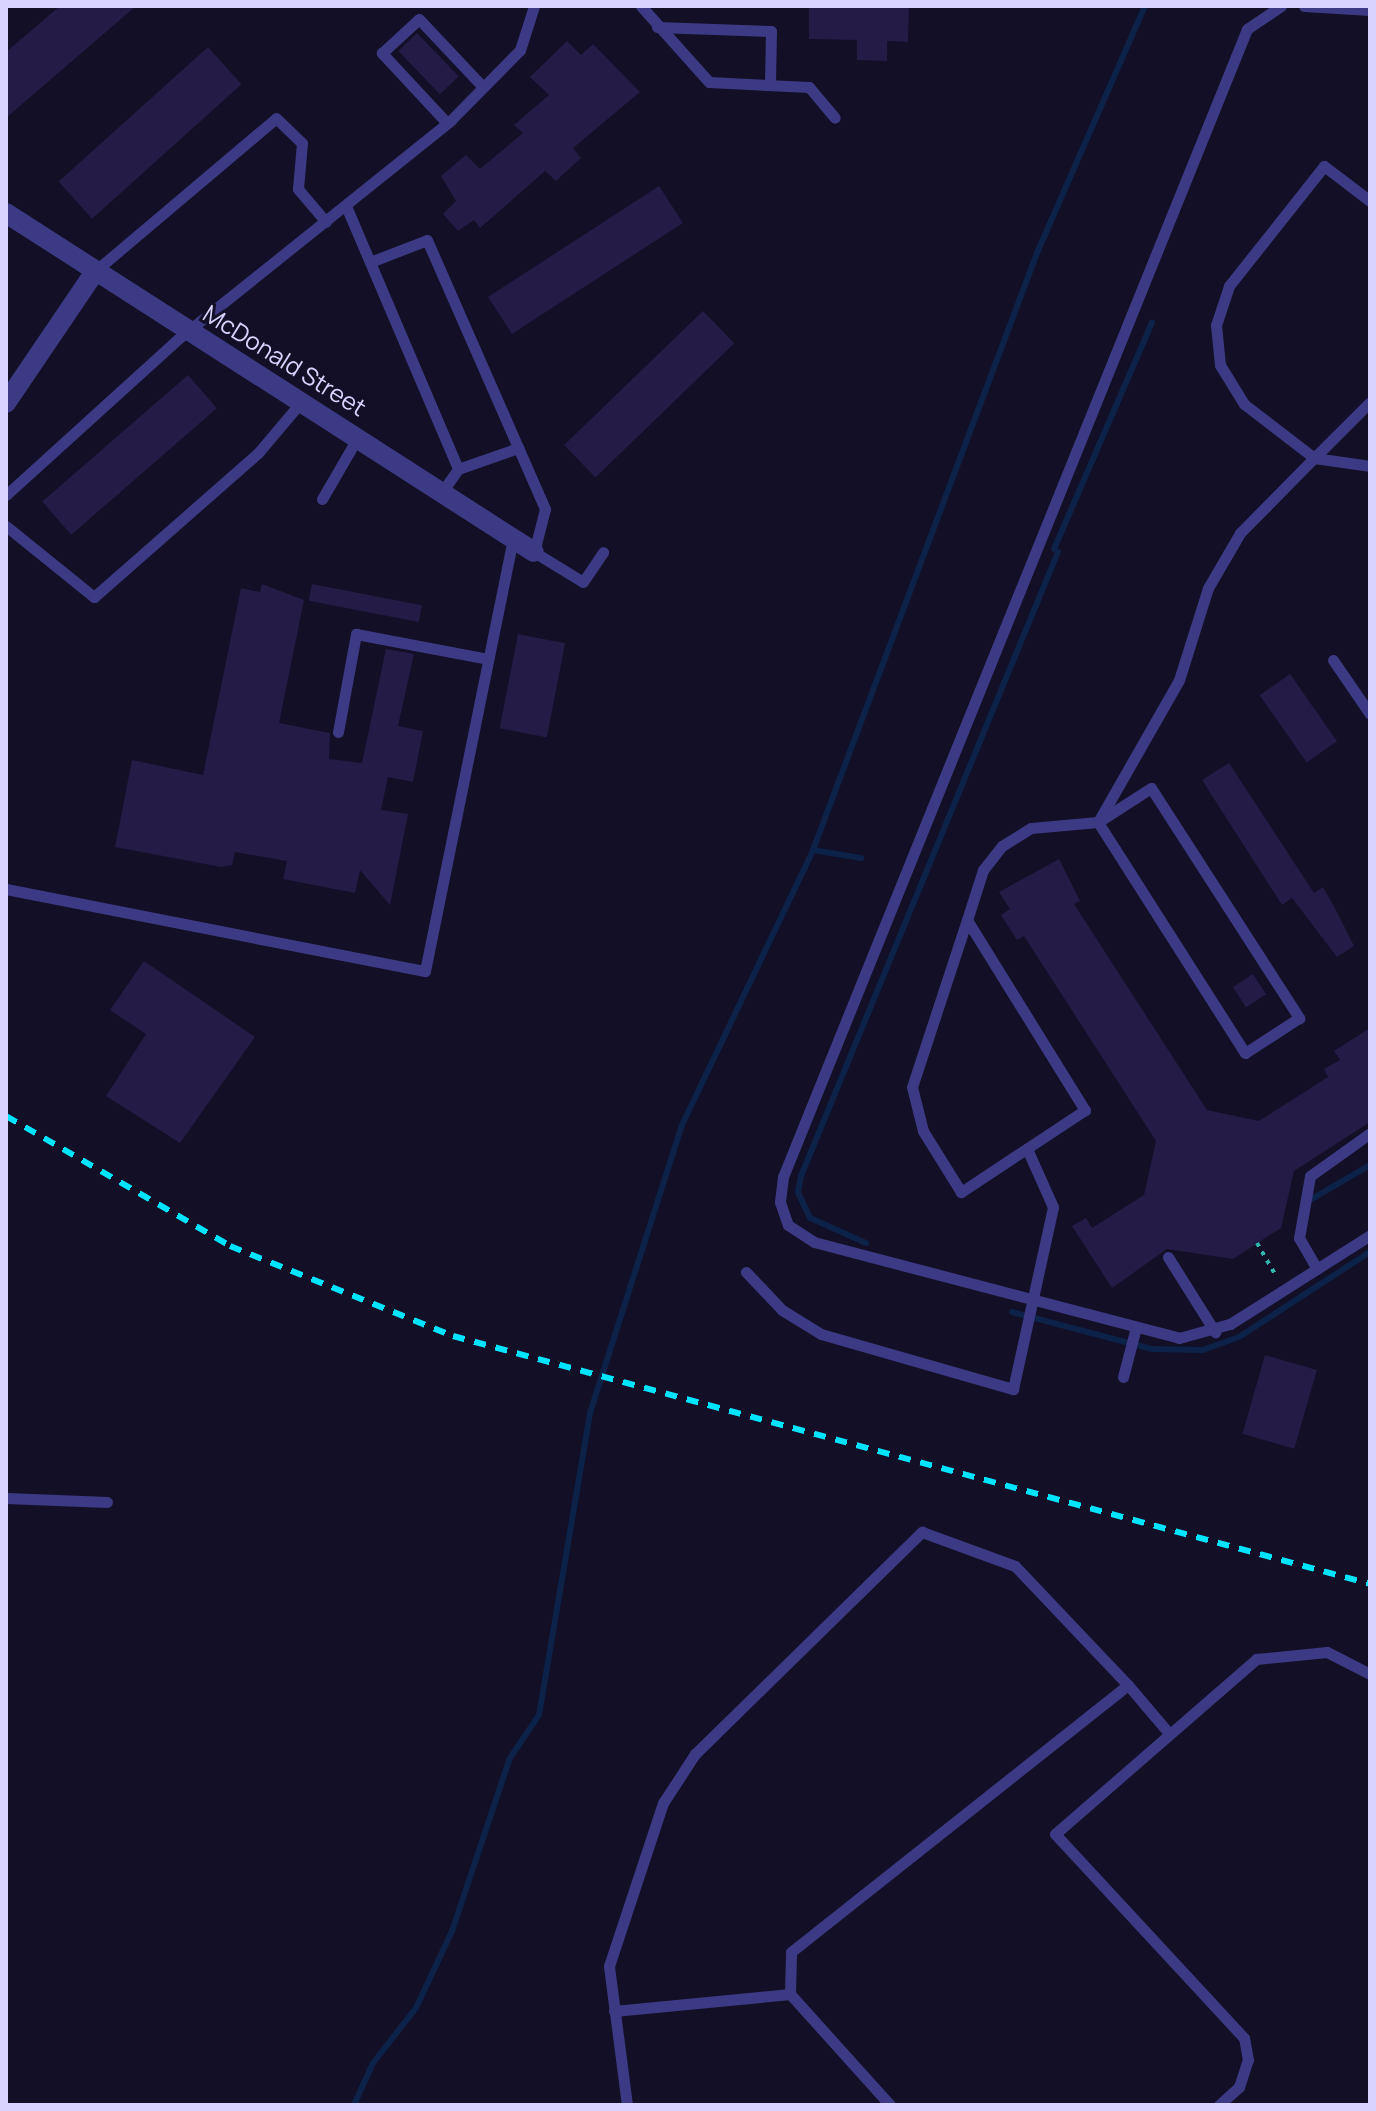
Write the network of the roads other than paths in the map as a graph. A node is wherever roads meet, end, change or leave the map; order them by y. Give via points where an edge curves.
1 (534, 6) edge
2 (641, 6) edge
3 (1281, 6) edge
4 (1304, 6) edge
5 (1370, 10) edge
6 (657, 27) junction
7 (770, 85) junction
8 (483, 87) junction
9 (835, 118) dead end
10 (447, 123) junction
11 (1370, 201) edge
12 (346, 206) junction
13 (6, 213) edge
14 (326, 222) junction
15 (370, 262) junction
16 (94, 273) junction
17 (190, 330) junction
18 (302, 400) junction
19 (1370, 402) edge
20 (6, 403) edge
21 (358, 437) junction
22 (518, 448) junction
23 (1314, 458) junction
24 (1370, 466) edge
25 (458, 469) junction
26 (442, 492) junction
27 (6, 495) edge
28 (322, 499) dead end
29 (6, 526) edge
30 (513, 539) junction
31 (534, 552) junction
32 (603, 552) dead end
33 (488, 659) junction
34 (1333, 660) dead end
35 (1370, 714) edge
36 (338, 732) dead end
37 (1098, 822) junction
38 (6, 889) edge
39 (967, 920) junction
40 (1370, 1133) edge
41 (1027, 1149) junction
42 (1370, 1235) edge
43 (1168, 1257) dead end
44 (1317, 1269) junction
45 (746, 1272) dead end
46 (1037, 1303) junction
47 (1135, 1331) junction
48 (1215, 1332) junction
49 (1123, 1377) dead end
50 (6, 1498) edge
51 (107, 1502) dead end
52 (1370, 1674) edge
53 (1128, 1685) junction
54 (1167, 1731) junction
55 (790, 1994) junction
56 (614, 2011) junction
57 (627, 2105) edge
58 (890, 2105) edge
59 (1219, 2105) edge

1 - 8 lane via 520,50
2 - 6 lane
3 - 46 lane via 1247,29 780,1190 788,1225 814,1242
4 - 5 lane
6 - 7 lane via 709,82
6 - 7 lane via 771,31
7 - 9 lane via 809,87
8 - 10 lane
8 - 10 lane via 419,19 382,53
10 - 12 lane
11 - 23 lane via 1324,166 1229,286 1216,325 1220,365 1244,404
12 - 14 lane
12 - 15 lane
13 - 16 street, McDonald Street
14 - 16 lane via 298,189 302,143 276,118
14 - 17 lane
15 - 22 lane via 427,240
15 - 25 lane
16 - 17 street, McDonald Street
16 - 20 street
17 - 18 street, McDonald Street
17 - 27 lane
18 - 21 street, McDonald Street
18 - 29 lane via 258,453 94,597
19 - 23 lane
21 - 26 street, McDonald Street
21 - 28 lane
22 - 25 lane
22 - 31 lane via 545,509
23 - 24 lane
23 - 37 lane via 1240,533 1208,588 1179,680
25 - 26 lane
26 - 30 street, McDonald Street
30 - 31 street, McDonald Street
30 - 33 lane
31 - 32 lane via 583,582
33 - 36 lane via 356,634
33 - 38 lane via 425,971
34 - 35 lane
37 - 37 lane via 1245,1053 1299,1018 1151,788
37 - 39 lane via 1031,828 1002,846 983,870
39 - 41 lane via 1085,1110
39 - 41 lane via 912,1087 913,1108 961,1192
40 - 44 lane via 1310,1176 1299,1238
41 - 46 lane via 1053,1207
42 - 44 lane
43 - 48 lane
44 - 48 lane
45 - 46 lane via 782,1310 821,1334 1013,1389
46 - 47 lane
47 - 48 lane via 1179,1338
47 - 49 lane
50 - 51 lane
52 - 54 lane via 1327,1652 1256,1659
53 - 54 lane
53 - 55 lane via 791,1952
53 - 56 lane via 1015,1566 922,1532 695,1754 663,1803 609,1966
54 - 59 lane via 1055,1834 1244,2038 1248,2060 1239,2087
55 - 56 lane
55 - 58 lane
56 - 57 lane

